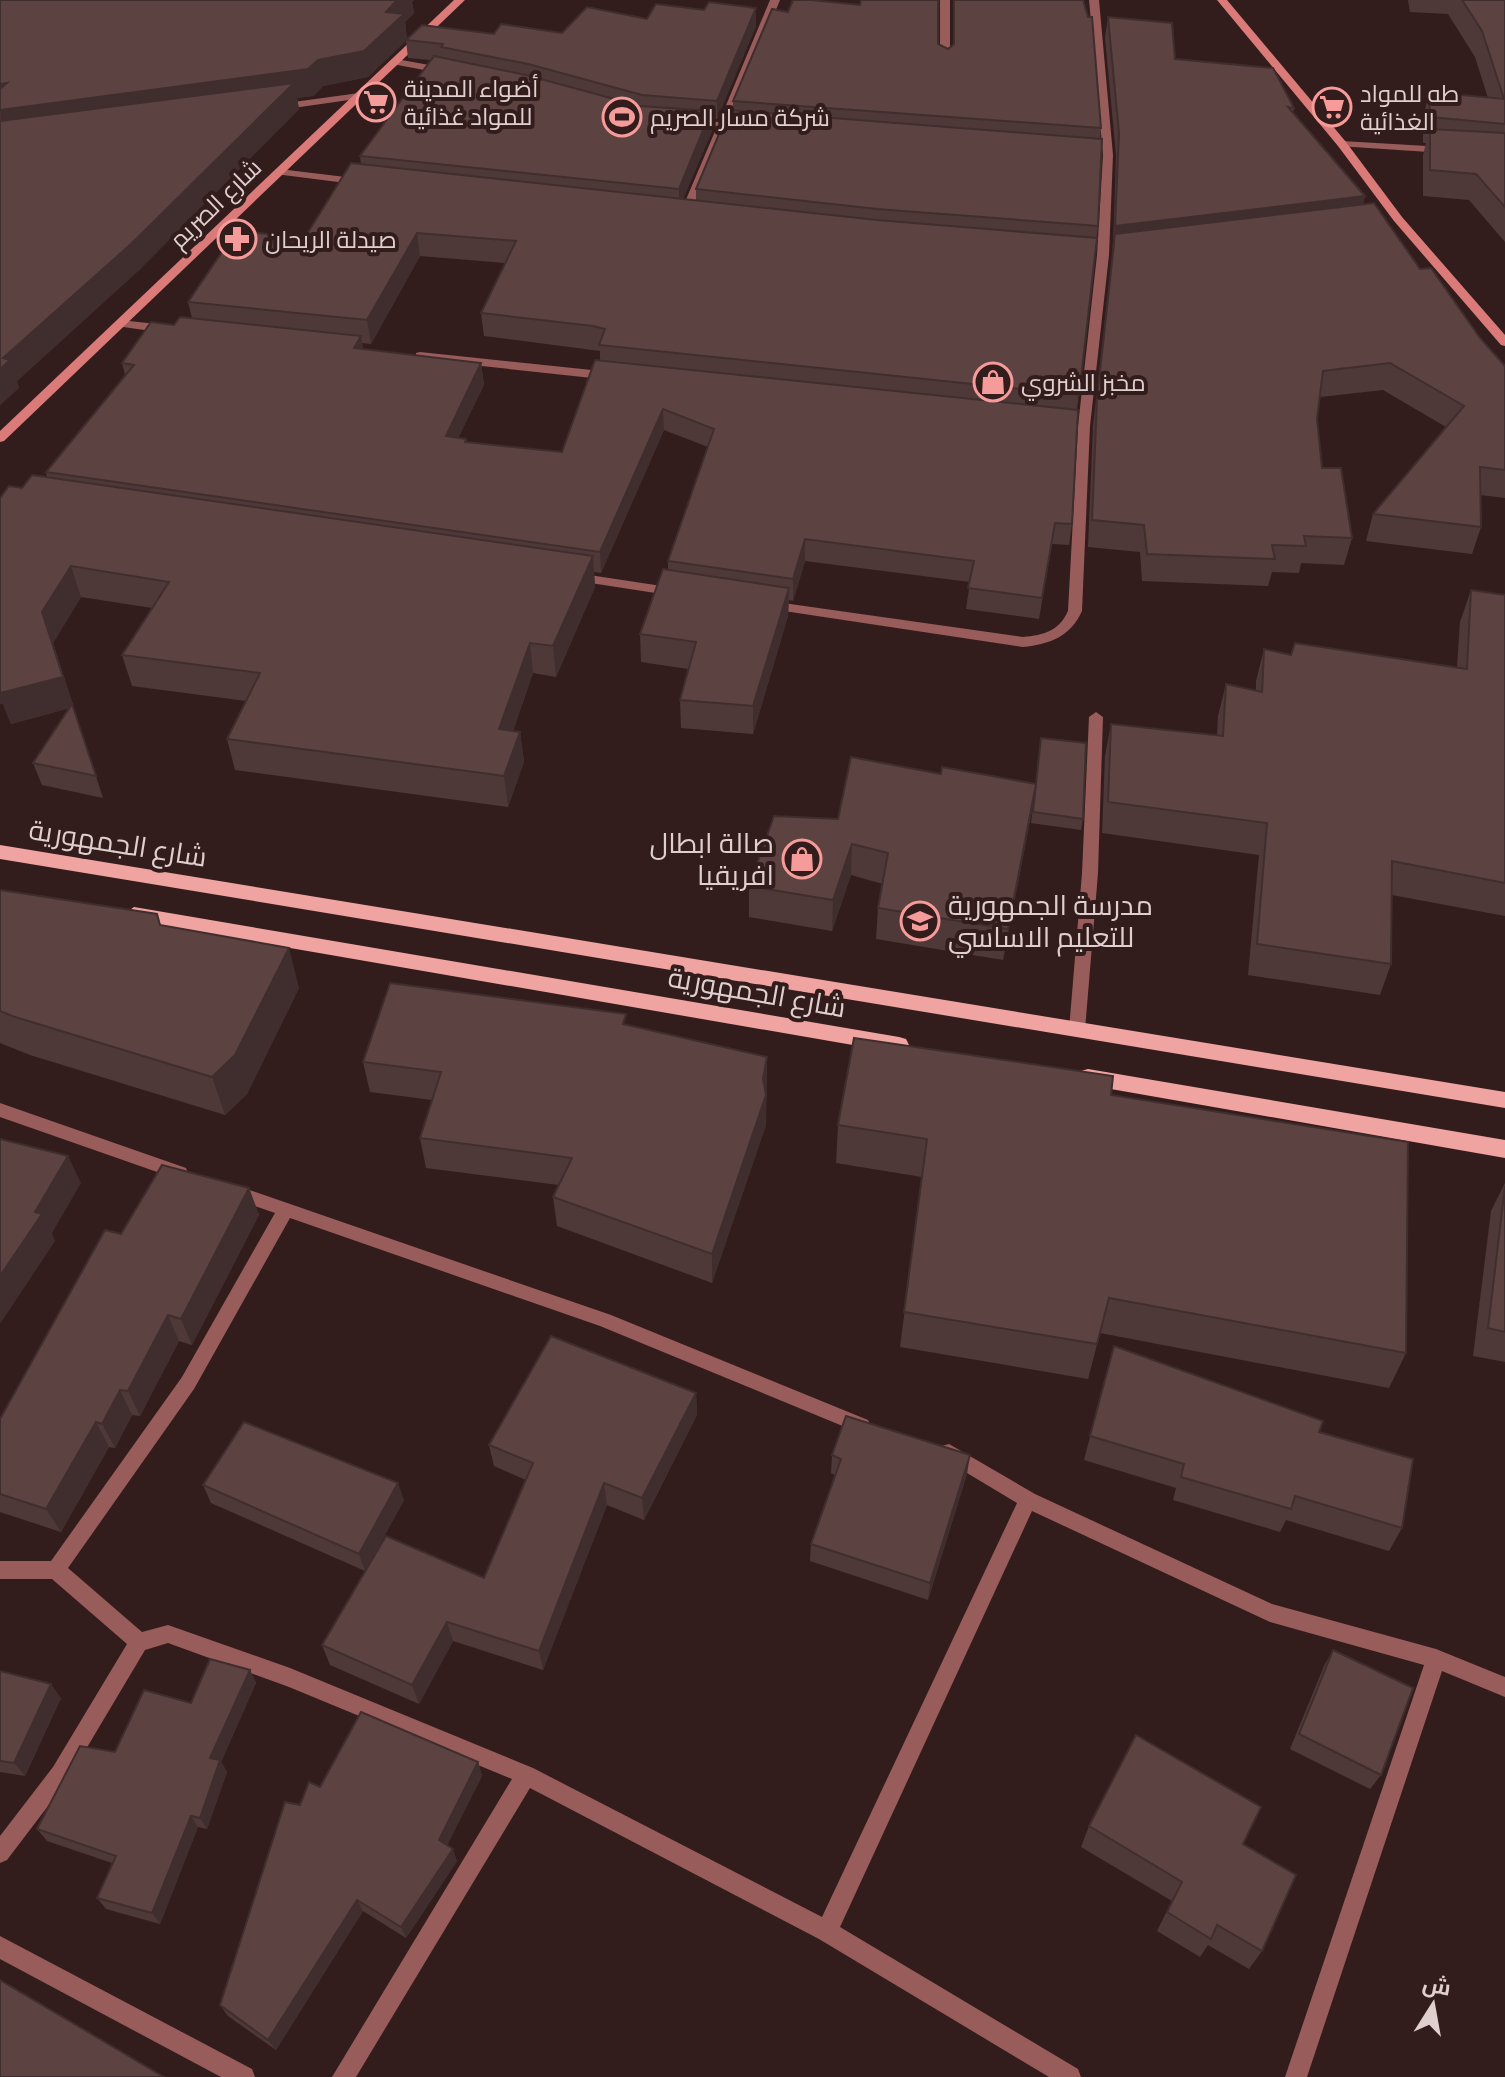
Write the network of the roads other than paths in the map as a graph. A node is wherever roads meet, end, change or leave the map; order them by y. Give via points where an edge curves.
1 (460, 0) edge
2 (775, 0) edge
3 (945, 0) edge
4 (1094, 0) edge
5 (1222, 0) edge
6 (396, 62) junction
7 (945, 63) edge
8 (463, 75) edge
9 (359, 96) junction
10 (265, 109) edge
11 (679, 122) edge
12 (720, 126) junction
13 (751, 129) edge
14 (1342, 144) junction
15 (1461, 151) edge
16 (1093, 154) edge
17 (1108, 155) junction
18 (279, 172) junction
19 (369, 183) edge
20 (670, 215) edge
21 (685, 216) junction
22 (701, 218) edge
23 (1398, 219) junction
24 (1382, 221) edge
25 (1118, 253) edge
26 (1088, 254) edge
27 (1103, 255) junction
28 (120, 324) junction
29 (183, 331) edge
30 (1504, 339) edge
31 (404, 354) edge
32 (625, 378) edge
33 (1068, 425) edge
34 (1084, 426) junction
35 (0, 438) edge
36 (567, 576) edge
37 (693, 594) edge
38 (756, 603) edge
39 (1096, 717) dead end
40 (0, 852) edge
41 (110, 910) edge
42 (1077, 1030) junction
43 (925, 1049) edge
44 (1066, 1074) edge
45 (1505, 1100) edge
46 (0, 1110) edge
47 (1505, 1149) edge
48 (286, 1210) junction
49 (880, 1433) edge
50 (932, 1447) edge
51 (1028, 1500) junction
52 (0, 1570) edge
53 (56, 1570) junction
54 (139, 1642) junction
55 (1436, 1659) junction
56 (1505, 1687) edge
57 (526, 1775) junction
58 (0, 1853) edge
59 (827, 1931) junction
60 (0, 1947) edge
61 (244, 2077) edge
62 (343, 2077) edge
63 (1070, 2077) edge
64 (1296, 2077) edge

1 - 6 street, شارع الصريم
2 - 12 street
3 - 7 street
4 - 17 street
5 - 14 street
6 - 8 street
6 - 9 street, شارع الصريم
9 - 10 street
9 - 18 street, شارع الصريم
11 - 12 street
12 - 13 street
12 - 21 street
14 - 15 street
14 - 23 street
16 - 17 street
17 - 27 street
18 - 19 street
18 - 28 street, شارع الصريم
20 - 21 street
21 - 22 street
23 - 24 street
23 - 30 street
25 - 27 street
26 - 27 street
27 - 34 street
28 - 29 street
28 - 35 street, شارع الصريم
31 - 32 street
33 - 34 street
34 - 38 street via 1075,611 1060,634 1023,642
36 - 37 street
39 - 42 street
40 - 42 main road, شارع الجمهورية
41 - 43 main road, شارع الجمهورية
42 - 45 main road, شارع الجمهورية
44 - 47 main road
46 - 48 street
48 - 49 street via 605,1320
48 - 53 street via 188,1383
50 - 51 street via 958,1454
51 - 55 street via 1270,1613
51 - 59 street
52 - 53 street
53 - 54 street
54 - 57 street via 168,1634
54 - 58 street via 60,1774
55 - 56 street
55 - 64 street
57 - 59 street
57 - 62 street
59 - 63 street
60 - 61 street

